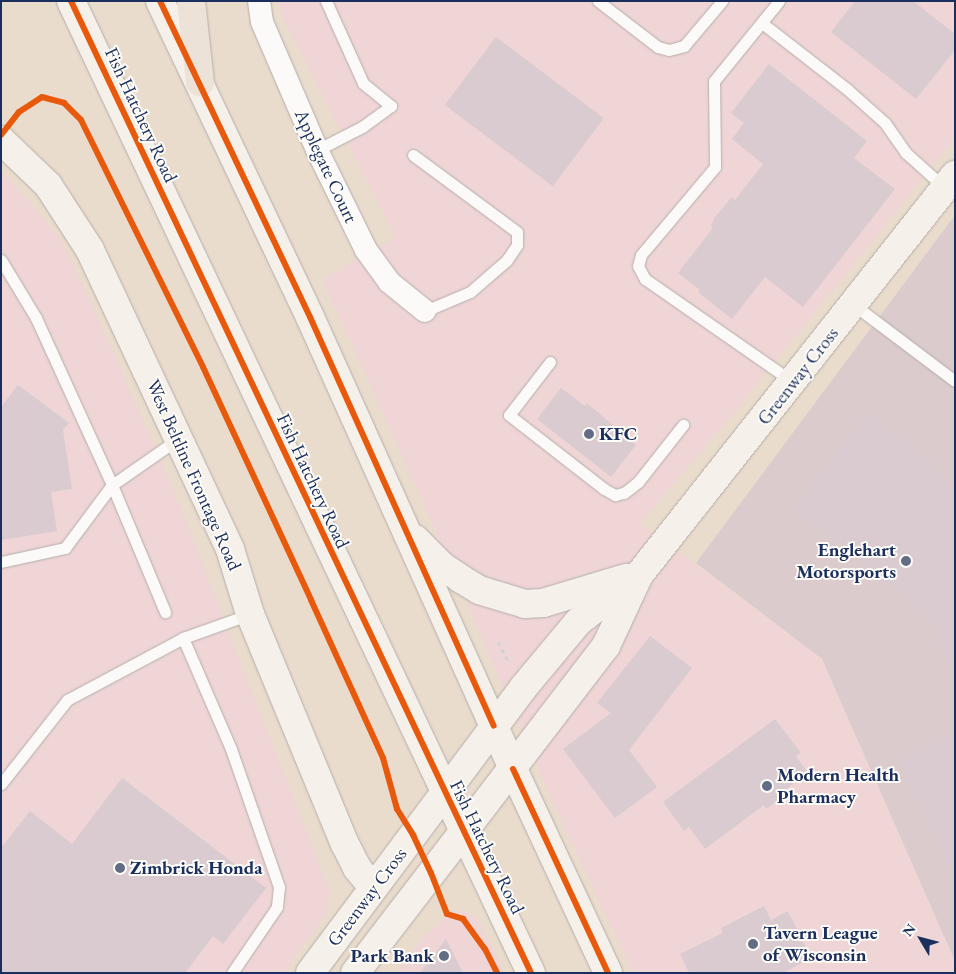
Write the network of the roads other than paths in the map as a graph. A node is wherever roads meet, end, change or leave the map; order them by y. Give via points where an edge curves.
1 (71, 1) edge
2 (160, 1) edge
3 (191, 1) edge
4 (259, 1) edge
5 (326, 1) edge
6 (598, 1) edge
7 (722, 1) edge
8 (779, 1) edge
9 (762, 23) junction
10 (200, 83) junction
11 (1, 140) edge
12 (317, 150) junction
13 (413, 155) dead end
14 (950, 181) edge
15 (1, 260) edge
16 (854, 305) junction
17 (425, 311) joint
18 (550, 362) dead end
19 (794, 382) junction
20 (955, 382) edge
21 (683, 426) dead end
22 (178, 439) junction
23 (112, 485) junction
24 (399, 517) junction
25 (1, 562) edge
26 (639, 575) junction
27 (165, 612) dead end
28 (250, 614) junction
29 (183, 638) junction
30 (494, 726) junction
31 (513, 769) junction
32 (1, 784) edge
33 (444, 794) junction
34 (463, 831) junction
35 (373, 887) junction
36 (232, 973) edge
37 (310, 973) edge
38 (355, 973) edge
39 (531, 973) edge
40 (608, 973) edge

1 - 33 main road, Fish Hatchery Road
2 - 10 main road
3 - 10 highway
4 - 12 street, Applegate Court via 262,22
5 - 12 lane via 363,82 391,106 362,127
6 - 7 lane via 658,47 669,50 684,46
8 - 9 lane
9 - 14 lane via 855,96 884,123 906,154
9 - 19 lane via 714,81 715,167 641,255 638,266 645,279
10 - 24 main road
11 - 22 main road, West Beltline Frontage Road via 48,185 90,250
12 - 17 street, Applegate Court via 366,250 390,282
13 - 17 lane via 517,232 518,245 507,260 470,292
14 - 16 main road, Greenway Cross
15 - 23 lane via 36,318
16 - 19 main road, Greenway Cross
16 - 20 lane
18 - 21 lane via 509,415 604,490 624,493 638,482
19 - 26 main road, Greenway Cross
22 - 23 lane
22 - 28 main road, West Beltline Frontage Road via 230,549
23 - 25 lane via 65,548
23 - 27 lane
24 - 26 main road via 413,537 442,566 479,590 506,600 543,603
24 - 30 main road
26 - 30 main road, Greenway Cross via 578,622
26 - 31 main road, Greenway Cross via 606,646
28 - 29 lane
28 - 35 main road, West Beltline Frontage Road via 344,844 357,868
29 - 32 lane via 67,700
29 - 36 lane via 231,749 279,886 277,907
30 - 31 main road
30 - 33 main road, Greenway Cross
31 - 34 main road, Greenway Cross
31 - 40 main road
33 - 34 main road, Fish Hatchery Road
33 - 35 main road, Greenway Cross
34 - 38 main road, Greenway Cross
34 - 39 main road, Fish Hatchery Road
35 - 37 main road, Greenway Cross

